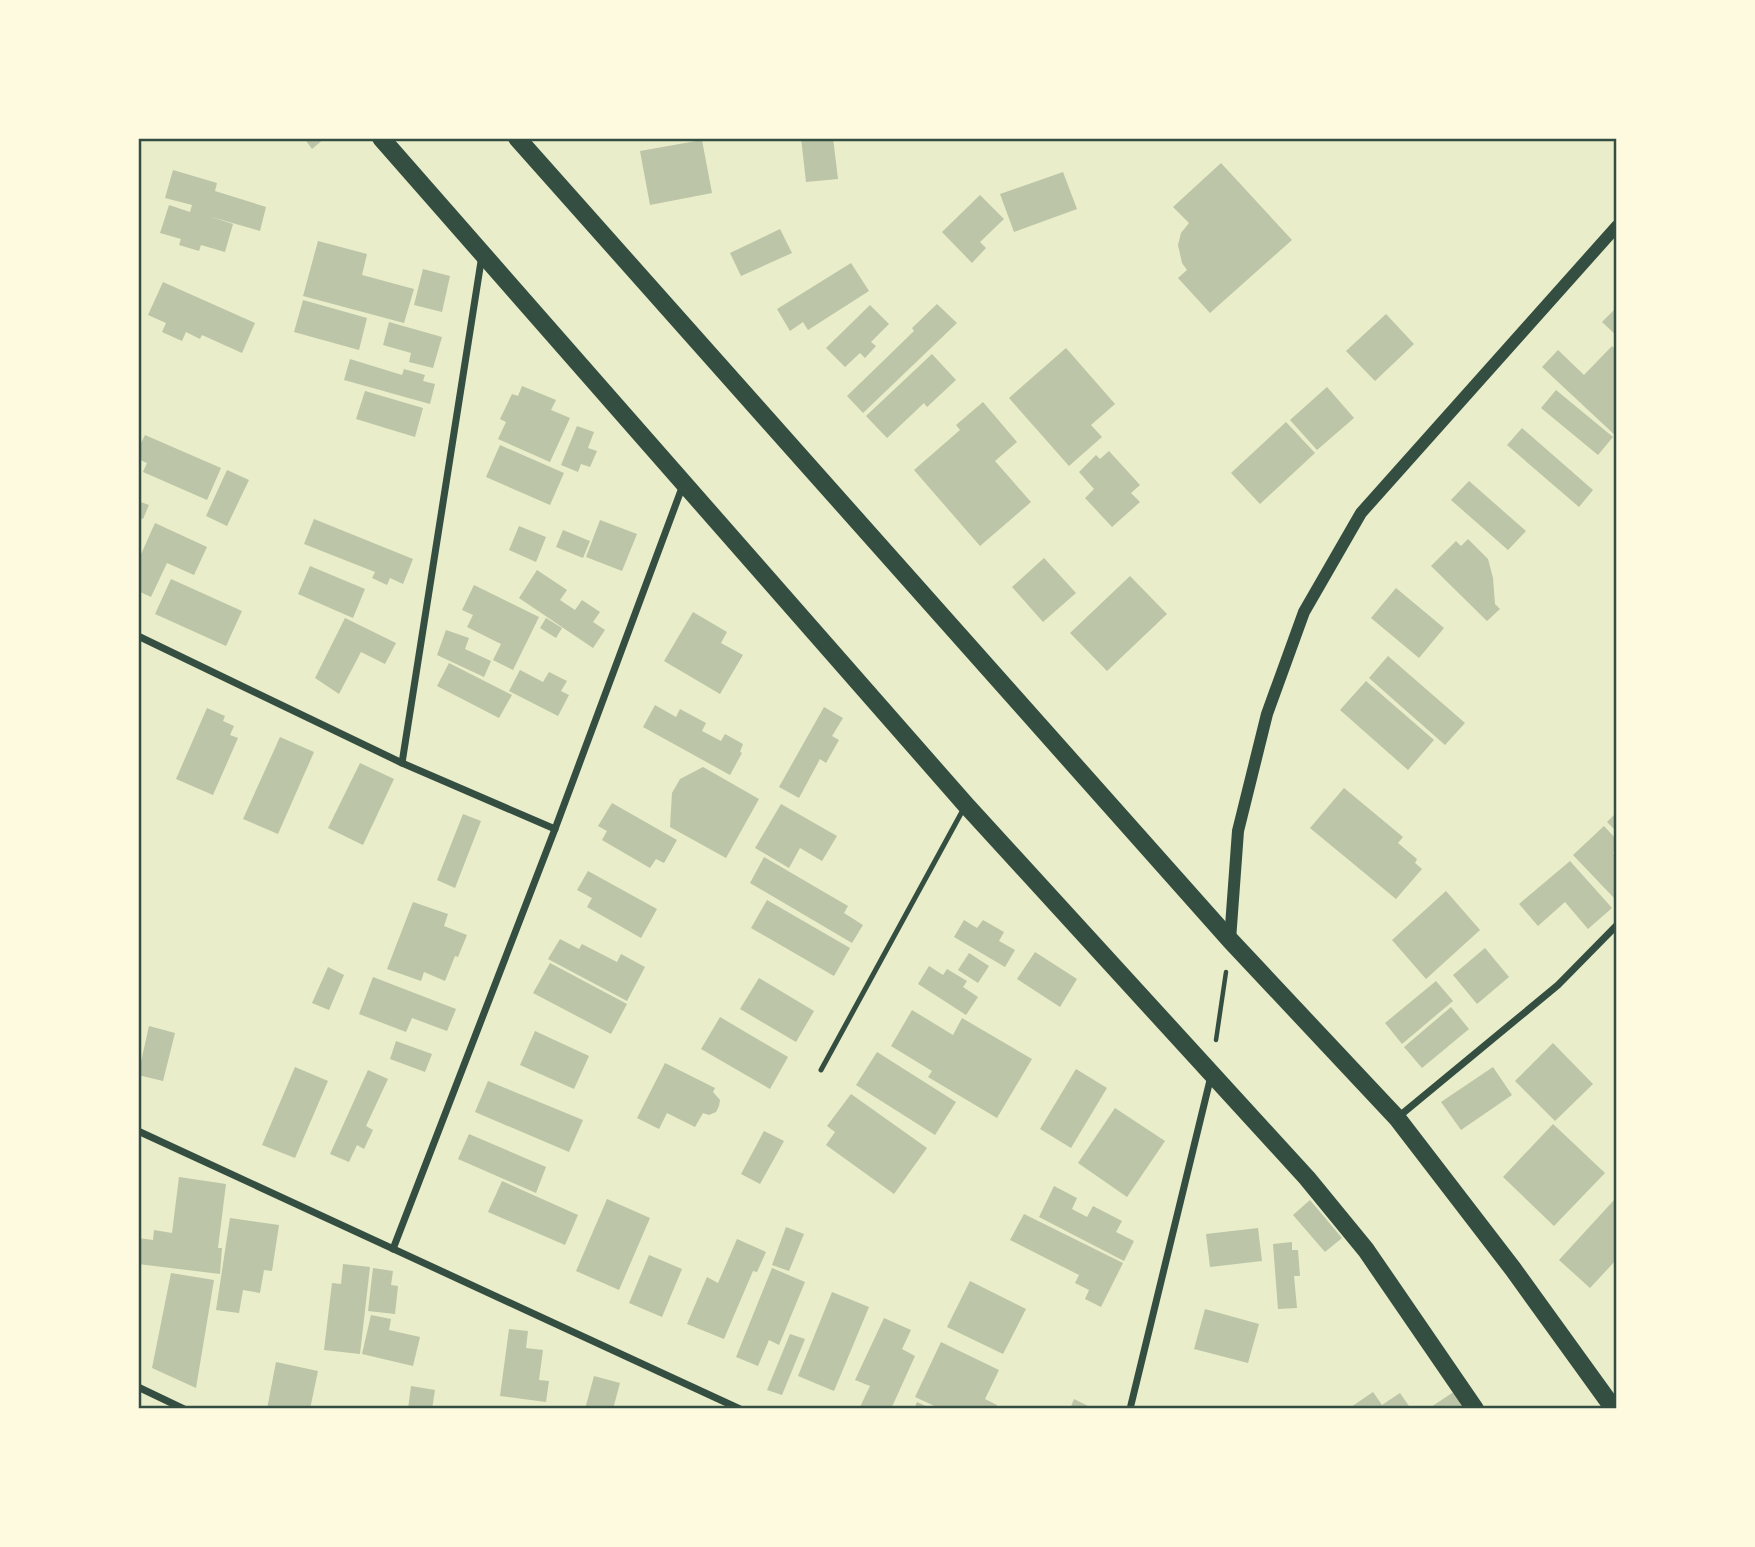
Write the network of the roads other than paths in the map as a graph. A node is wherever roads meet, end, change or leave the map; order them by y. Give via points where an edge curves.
1 (381, 138) edge
2 (517, 138) edge
3 (1617, 226) edge
4 (482, 254) junction
5 (683, 484) junction
6 (138, 636) edge
7 (402, 763) junction
8 (966, 805) junction
9 (555, 828) junction
10 (1617, 925) edge
11 (1230, 940) junction
12 (821, 1070) dead end
13 (1212, 1074) junction
14 (1397, 1118) junction
15 (138, 1131) edge
16 (394, 1249) junction
17 (138, 1387) edge
18 (184, 1409) edge
19 (740, 1409) edge
20 (1130, 1409) edge
21 (1475, 1409) edge
22 (1614, 1409) edge

1 - 4 main road
2 - 11 main road
3 - 11 street via 1361,513 1304,612 1267,714 1238,831
4 - 5 main road
4 - 7 street
5 - 8 main road
5 - 9 street
6 - 7 street
7 - 9 street
8 - 12 lane
8 - 13 main road
9 - 16 street
10 - 14 street via 1558,985
11 - 14 main road
13 - 20 street
13 - 21 main road via 1366,1251
14 - 22 main road via 1514,1269
15 - 16 street
16 - 19 street
17 - 18 street

